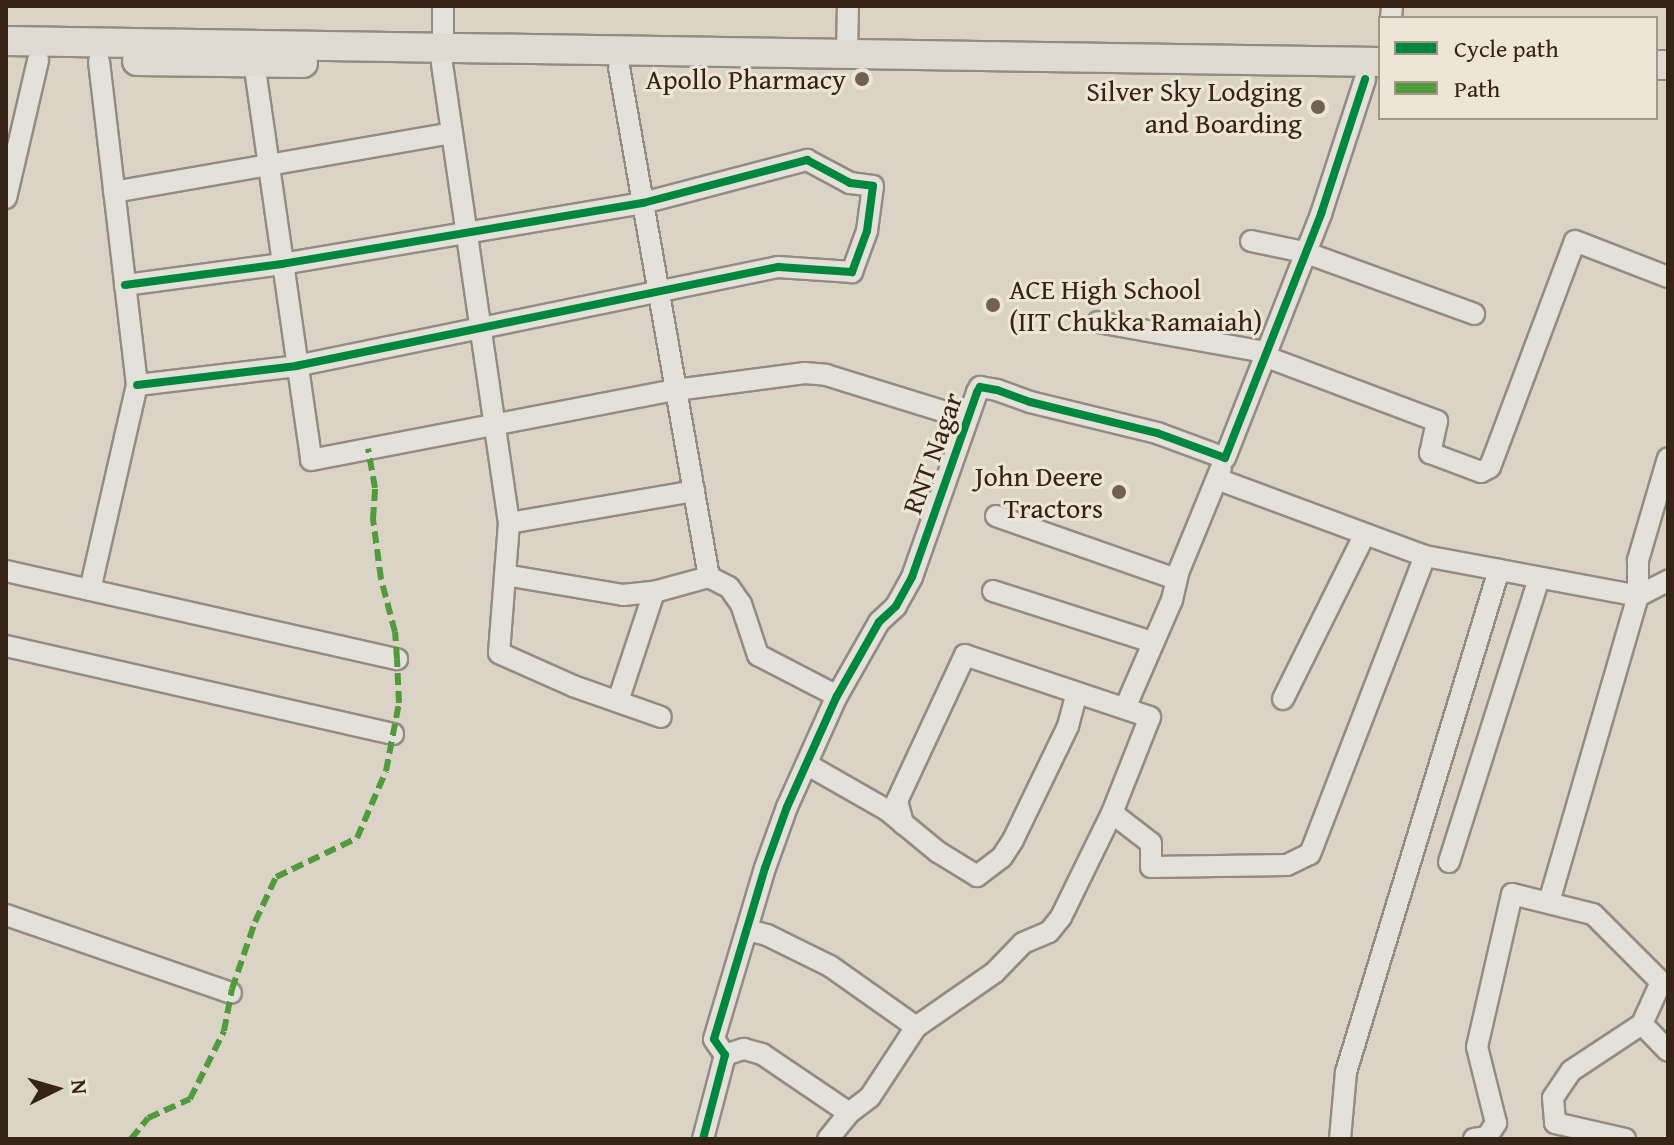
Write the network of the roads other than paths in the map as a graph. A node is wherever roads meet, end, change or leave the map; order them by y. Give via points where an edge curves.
1 (443, 6) edge
2 (848, 6) edge
3 (6, 41) edge
4 (847, 52) junction
5 (442, 56) junction
6 (6, 60) edge
7 (38, 60) junction
8 (99, 61) junction
9 (254, 62) junction
10 (619, 67) junction
11 (1375, 74) edge
12 (451, 133) junction
13 (268, 167) junction
14 (114, 192) junction
15 (6, 198) edge
16 (643, 203) junction
17 (466, 234) junction
18 (1251, 241) dead end
19 (1304, 252) junction
20 (282, 264) junction
21 (1668, 277) edge
22 (125, 285) junction
23 (659, 291) junction
24 (1474, 314) dead end
25 (1098, 322) dead end
26 (480, 328) junction
27 (1264, 354) junction
28 (297, 366) junction
29 (137, 385) junction
30 (676, 390) junction
31 (965, 418) junction
32 (494, 423) junction
33 (1225, 458) junction
34 (1668, 458) edge
35 (1217, 479) junction
36 (694, 491) junction
37 (996, 516) dead end
38 (509, 523) junction
39 (1365, 534) junction
40 (1425, 556) junction
41 (1499, 570) junction
42 (6, 571) edge
43 (505, 575) junction
44 (709, 577) junction
45 (1539, 578) junction
46 (1176, 579) junction
47 (1668, 581) edge
48 (90, 590) junction
49 (993, 591) dead end
50 (654, 592) junction
51 (1638, 596) junction
52 (1152, 642) junction
53 (6, 646) edge
54 (397, 659) dead end
55 (1077, 693) junction
56 (837, 696) junction
57 (1283, 699) dead end
58 (618, 701) junction
59 (1125, 708) junction
60 (661, 717) dead end
61 (393, 734) dead end
62 (808, 765) junction
63 (1112, 813) junction
64 (903, 824) junction
65 (1449, 862) dead end
66 (1549, 902) junction
67 (6, 915) edge
68 (748, 930) junction
69 (1665, 982) edge
70 (231, 993) dead end
71 (1642, 1024) junction
72 (916, 1027) junction
73 (1668, 1051) edge
74 (725, 1055) junction
75 (849, 1113) junction
76 (703, 1139) edge
77 (828, 1139) edge
78 (1340, 1139) edge
79 (1474, 1139) edge
80 (1625, 1139) edge

1 - 5 street
2 - 4 street
3 - 5 highway
4 - 5 highway
4 - 11 highway
5 - 9 highway
5 - 10 highway
5 - 12 street
6 - 7 highway
7 - 8 highway
7 - 15 street
8 - 9 highway
8 - 14 street
9 - 13 street
10 - 11 highway
10 - 16 street
11 - 19 street
12 - 13 street
12 - 17 street
13 - 14 street
13 - 20 street
14 - 22 street
16 - 17 street
16 - 23 street
16 - 23 street via 807,160 850,183 873,186 867,231 852,272 778,267
17 - 20 street
17 - 26 street
18 - 19 street
19 - 24 street
19 - 27 street
20 - 22 street
20 - 28 street
21 - 27 street via 1575,241 1490,467 1476,472 1430,453 1437,421
22 - 29 street
23 - 26 street
23 - 30 street
25 - 27 street
26 - 28 street
26 - 32 street
27 - 33 street
28 - 29 street
28 - 32 street via 311,460
29 - 48 street
30 - 31 street via 805,373 826,375
30 - 32 street
30 - 36 street
31 - 33 street, RNT Nagar via 977,392 986,387 1157,433
31 - 56 street, RNT Nagar via 912,577
32 - 38 street
33 - 35 street
34 - 51 street via 1638,560
35 - 39 street
35 - 46 street
36 - 38 street
36 - 44 street
37 - 46 street
38 - 43 street
39 - 40 street
39 - 57 street
40 - 41 street
40 - 63 street via 1310,854 1287,865 1151,867 1151,843
41 - 45 street
41 - 78 street via 1346,1072
42 - 48 street
43 - 50 street via 592,592
43 - 58 street via 499,653
44 - 50 street
44 - 56 street via 729,587 741,604 758,655
45 - 51 street
45 - 65 street
46 - 52 street
47 - 51 street
48 - 54 street
49 - 52 street
50 - 58 street
51 - 66 street
52 - 59 street
53 - 61 street
55 - 59 street
55 - 64 street via 1068,726 1013,840 988,869 977,876
55 - 64 street via 965,655 897,801
56 - 62 street, RNT Nagar
58 - 60 street
59 - 63 street via 1150,717
62 - 64 street
62 - 68 street, RNT Nagar via 765,868
63 - 72 street via 1049,932 1023,943 995,972
66 - 69 street via 1593,914
66 - 79 street via 1512,894 1477,1047 1496,1123 1487,1137
67 - 70 street
68 - 72 street via 830,966
68 - 74 street, RNT Nagar via 714,1039
69 - 71 street
71 - 73 street
71 - 80 street via 1571,1071 1553,1098 1555,1123
72 - 75 street via 870,1097
74 - 75 street via 744,1049 762,1054
74 - 76 street, RNT Nagar
75 - 77 street

